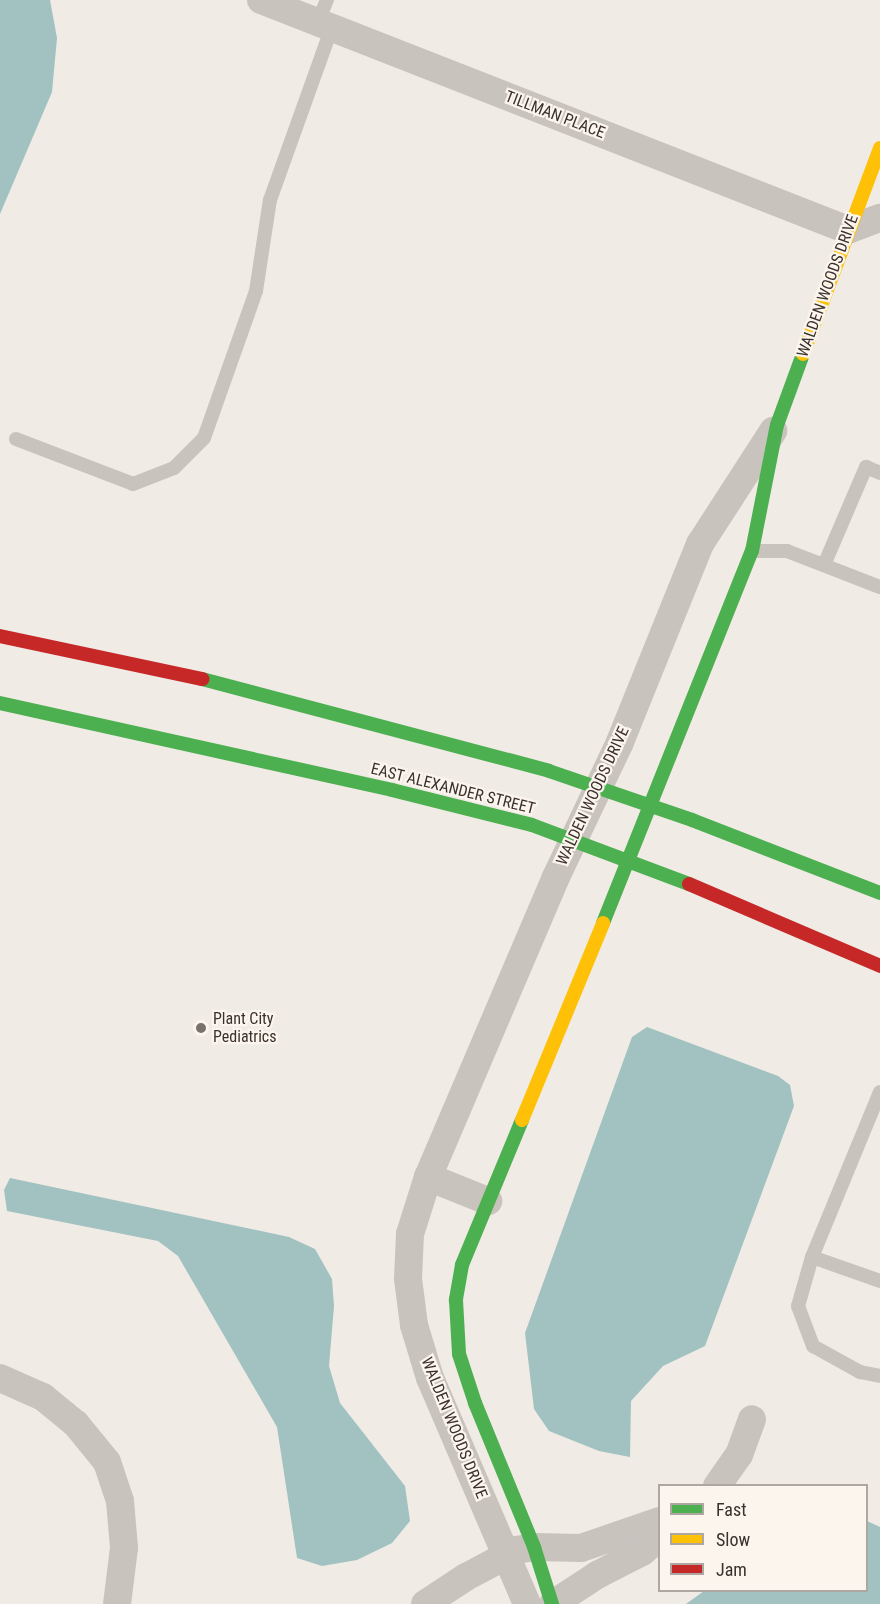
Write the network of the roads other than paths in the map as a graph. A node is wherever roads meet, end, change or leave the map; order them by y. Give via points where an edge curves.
1 (261, 0) edge
2 (326, 16) edge
3 (880, 148) edge
4 (880, 218) edge
5 (848, 230) junction
6 (777, 425) junction
7 (16, 439) dead end
8 (880, 473) edge
9 (752, 550) junction
10 (824, 565) junction
11 (880, 587) edge
12 (0, 636) edge
13 (0, 703) edge
14 (598, 788) junction
15 (651, 806) junction
16 (573, 841) junction
17 (629, 860) junction
18 (880, 893) edge
19 (880, 966) edge
20 (880, 1092) edge
21 (428, 1177) junction
22 (488, 1201) junction
23 (812, 1257) junction
24 (880, 1281) edge
25 (880, 1376) edge
26 (0, 1378) edge
27 (752, 1419) dead end
28 (718, 1484) edge
29 (658, 1522) edge
30 (658, 1539) edge
31 (534, 1547) junction
32 (507, 1555) junction
33 (119, 1603) edge
34 (425, 1604) edge
35 (527, 1604) edge
36 (553, 1604) edge

1 - 2 street, TILLMAN PLACE
2 - 5 street, TILLMAN PLACE
2 - 7 lane via 270,200 256,291 204,438 174,468 133,484
3 - 5 main road, WALDEN WOODS DRIVE
4 - 5 street
5 - 6 main road, WALDEN WOODS DRIVE
6 - 9 main road, WALDEN WOODS DRIVE
6 - 14 street, WALDEN WOODS DRIVE via 700,544
8 - 10 lane via 866,467
9 - 10 lane via 787,551
9 - 15 main road, WALDEN WOODS DRIVE
10 - 11 lane
12 - 14 main road via 177,672 549,771
13 - 16 main road, EAST ALEXANDER STREET via 435,801 532,825
14 - 15 main road
14 - 16 street, WALDEN WOODS DRIVE
15 - 17 main road, WALDEN WOODS DRIVE
15 - 18 main road
16 - 17 main road, EAST ALEXANDER STREET
16 - 21 street, WALDEN WOODS DRIVE
17 - 19 main road, EAST ALEXANDER STREET
17 - 22 main road, WALDEN WOODS DRIVE
20 - 23 lane
21 - 22 street
21 - 32 street, WALDEN WOODS DRIVE via 411,1234 408,1279 414,1325 430,1378
22 - 31 main road, WALDEN WOODS DRIVE via 462,1265 456,1300 459,1354
23 - 24 lane
23 - 25 lane via 798,1306 813,1346 860,1372
26 - 33 street via 43,1397 76,1424 107,1462 120,1501 123,1536
27 - 28 street via 739,1455
29 - 31 street via 581,1548
30 - 36 street
31 - 32 street
31 - 36 main road, WALDEN WOODS DRIVE
32 - 34 street
32 - 35 street, WALDEN WOODS DRIVE

